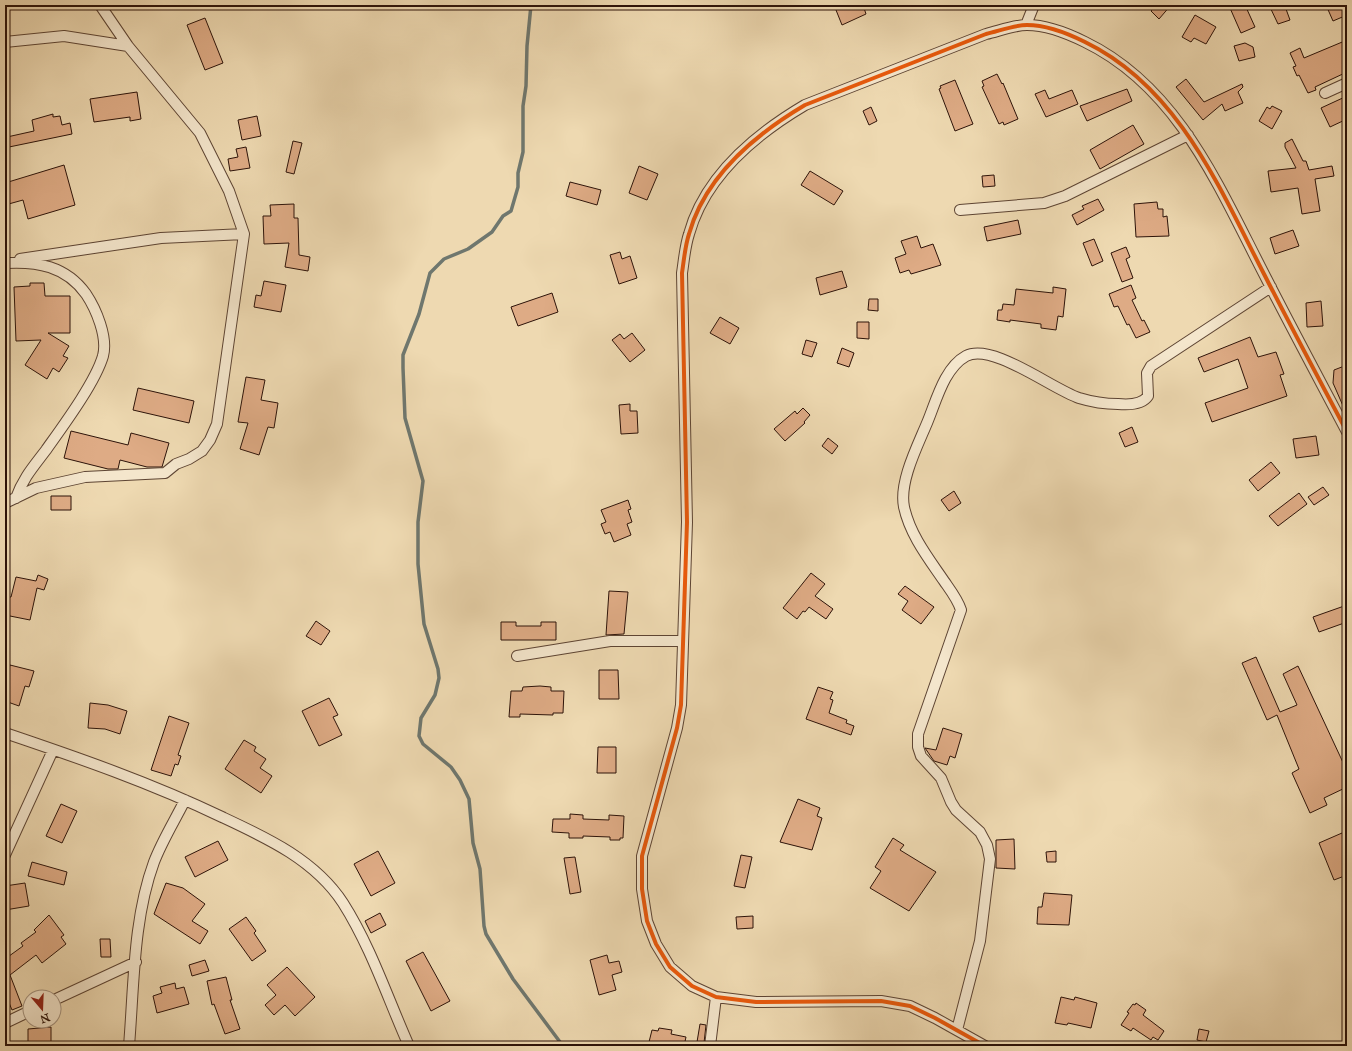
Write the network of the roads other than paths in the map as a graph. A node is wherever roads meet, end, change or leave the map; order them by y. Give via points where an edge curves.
1 (100, 5) edge
2 (1034, 5) edge
3 (1026, 25) junction
4 (5, 42) edge
5 (128, 46) junction
6 (1347, 83) edge
7 (1325, 93) dead end
8 (1188, 135) junction
9 (960, 210) dead end
10 (244, 234) junction
11 (5, 262) edge
12 (1271, 287) junction
13 (1347, 432) edge
14 (16, 498) junction
15 (5, 503) edge
16 (683, 641) junction
17 (517, 656) dead end
18 (5, 733) edge
19 (54, 750) junction
20 (185, 800) junction
21 (5, 855) edge
22 (136, 962) junction
23 (62, 996) edge
24 (716, 997) junction
25 (22, 1016) edge
26 (5, 1023) edge
27 (957, 1030) junction
28 (129, 1046) edge
29 (409, 1046) edge
30 (710, 1046) edge
31 (985, 1046) edge

1 - 5 street
2 - 3 street
3 - 8 street via 1068,34 1098,48 1156,94
3 - 16 street via 986,34 805,105 778,121 748,145 718,178 702,204 689,233 682,273 688,522
4 - 5 street via 64,36
5 - 10 street via 200,133 229,191
6 - 7 street
8 - 9 street via 1065,196 1044,203
8 - 12 street via 1215,179
10 - 11 street via 161,238
10 - 14 street via 217,424 202,451 176,464 165,473 84,477 36,488
11 - 14 street via 48,265 64,272 79,285 92,303 103,336 103,355 94,376 54,438 28,471
12 - 13 street
12 - 27 street via 1151,366 1147,374 1148,396 1146,400 1138,403 1124,405 1078,398 1001,358 980,353 966,356 955,364 936,400 910,463 904,506 910,528 961,610 918,734 918,747 925,761 941,778 956,810 980,832 987,845 990,860 980,941
14 - 15 street
16 - 17 street via 610,641
16 - 24 street via 681,706 642,856 642,889 647,921 656,944 670,967 692,986
18 - 19 street
19 - 20 street via 134,778
19 - 21 street
20 - 22 street via 154,862 143,902
20 - 29 street via 276,843 325,880 343,903 360,933
22 - 23 street
22 - 28 street
24 - 27 street via 756,1002 881,1001 910,1006
24 - 30 street
25 - 26 street
27 - 31 street

